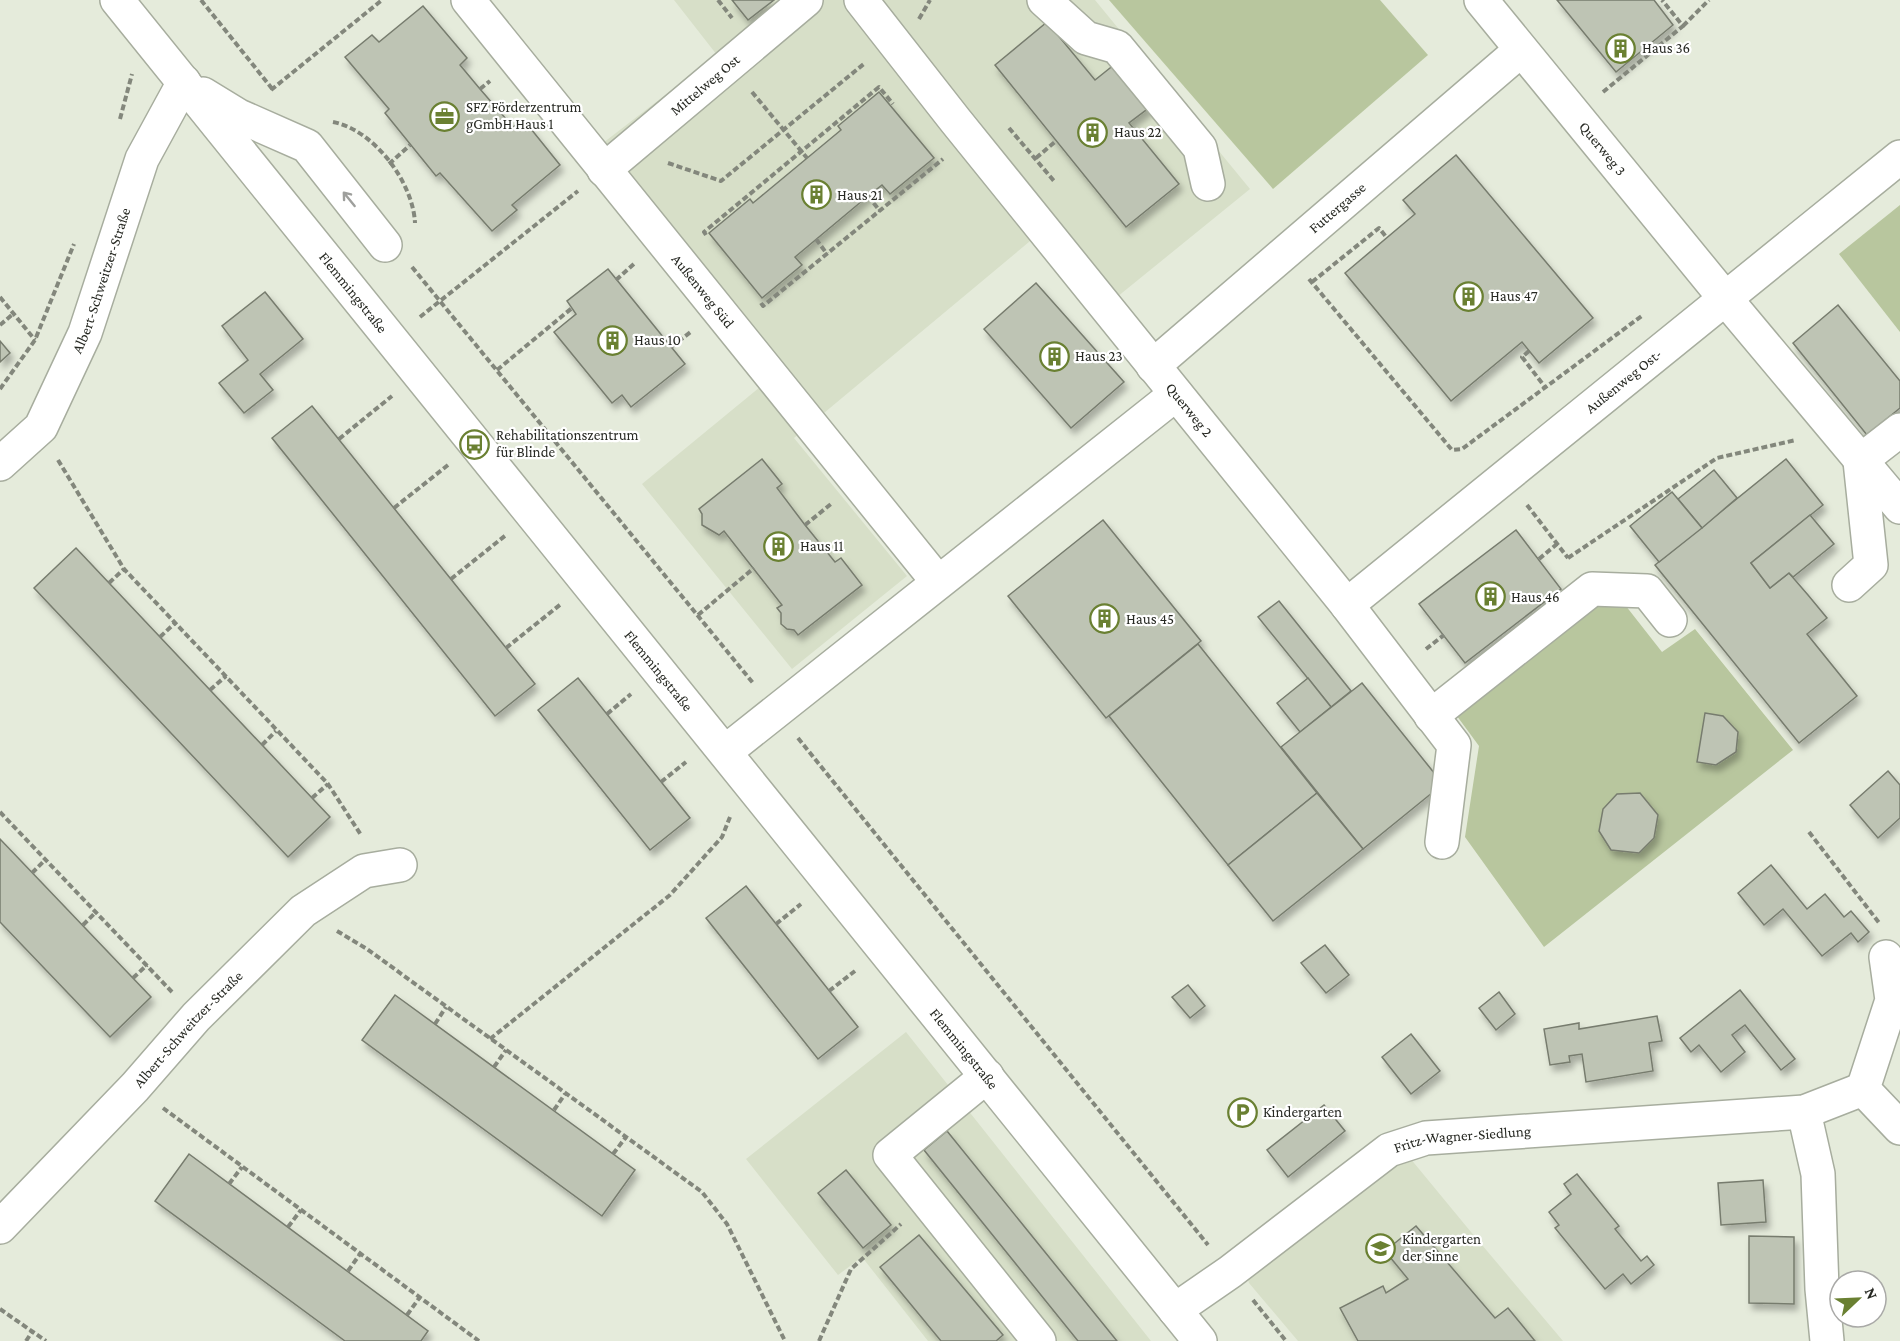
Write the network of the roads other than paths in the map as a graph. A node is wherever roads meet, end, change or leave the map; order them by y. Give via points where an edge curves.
1 (117, 0) edge
2 (468, 0) edge
3 (806, 0) edge
4 (861, 0) edge
5 (1044, 0) edge
6 (1481, 0) edge
7 (1521, 50) junction
8 (184, 82) junction
9 (1900, 157) edge
10 (616, 160) junction
11 (1208, 184) dead end
12 (385, 244) dead end
13 (1724, 297) junction
14 (1153, 366) junction
15 (1176, 394) junction
16 (1900, 430) edge
17 (1860, 461) junction
18 (0, 464) edge
19 (1900, 507) edge
20 (938, 582) junction
21 (1849, 585) dead end
22 (1347, 604) junction
23 (1670, 620) dead end
24 (1431, 716) junction
25 (725, 752) junction
26 (1442, 842) dead end
27 (400, 865) dead end
28 (1886, 944) road end
29 (987, 1076) junction
30 (1863, 1089) junction
31 (1804, 1112) junction
32 (1900, 1128) edge
33 (0, 1227) edge
34 (1175, 1310) junction
35 (1039, 1341) edge
36 (1200, 1341) edge
37 (1827, 1341) edge

1 - 8 street, Flemmingstraße
2 - 10 street, Außenweg Süd
3 - 10 street, Mittelweg Ost
4 - 14 street, Querweg 2
5 - 11 street via 1086,38 1117,47 1200,148
6 - 7 street, Querweg 3
7 - 13 street, Querweg 3
7 - 14 street, Futtergasse
12 -> 8 street via 307,146 239,116
8 - 18 street, Albert-Schweitzer-Straße via 142,159 85,333 41,427
8 - 25 street, Flemmingstraße
9 - 13 street, Außenweg Ost-
10 - 20 street, Außenweg Süd
13 - 17 street, Querweg 3
13 - 22 street, Außenweg Ost-
14 - 15 street, Querweg 2
15 - 20 street
15 - 22 street, Querweg 2
16 - 17 street
17 - 19 street, Querweg 3
17 - 21 street via 1871,566
20 - 25 street
22 - 24 street, Querweg 2
23 - 24 street via 1647,591 1592,589
24 - 26 street, Querweg 2 via 1454,746
25 - 29 street, Flemmingstraße
27 - 33 street, Albert-Schweitzer-Straße via 364,871 303,911 196,1017 135,1087
28 - 30 street via 1892,1000
29 - 34 street, Flemmingstraße
29 - 35 street via 890,1155
30 - 31 street, Fritz-Wagner-Siedlung
30 - 32 street
31 - 34 street, Fritz-Wagner-Siedlung via 1426,1138 1389,1150
31 - 37 street via 1818,1174
34 - 36 street, Flemmingstraße

